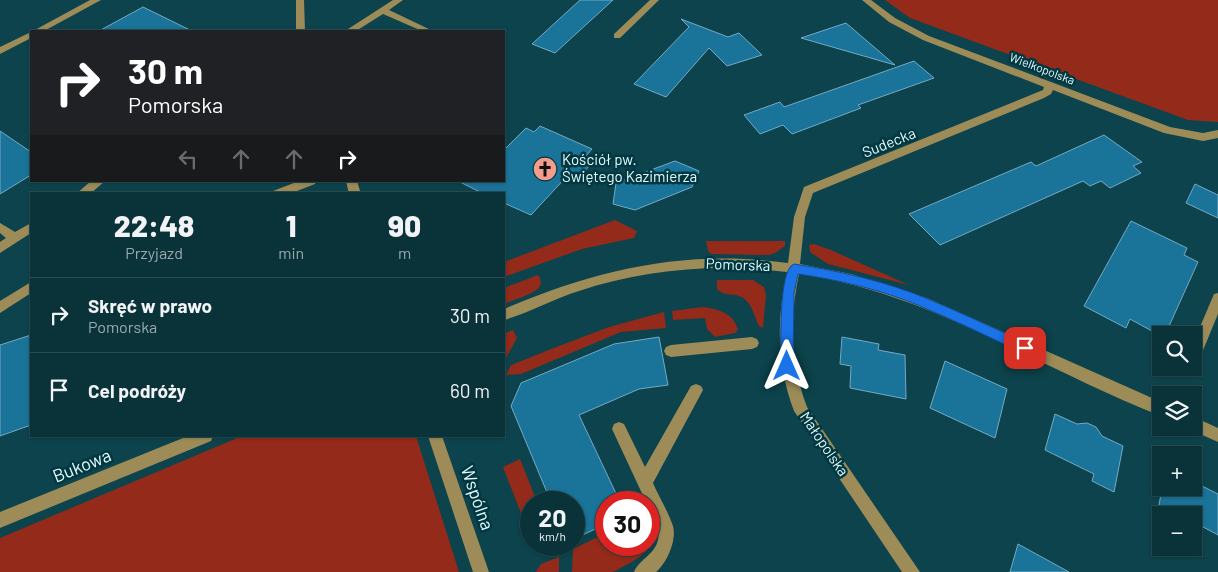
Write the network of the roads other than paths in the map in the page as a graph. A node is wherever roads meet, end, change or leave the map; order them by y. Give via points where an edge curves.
1 (97, 0) edge
2 (300, 0) edge
3 (399, 0) edge
4 (655, 0) edge
5 (866, 0) edge
6 (384, 11) junction
7 (40, 30) edge
8 (301, 30) edge
9 (352, 30) edge
10 (427, 30) edge
11 (30, 36) edge
12 (617, 36) dead end
13 (0, 51) edge
14 (1050, 85) junction
15 (1218, 134) edge
16 (99, 182) edge
17 (308, 182) edge
18 (84, 192) edge
19 (282, 192) edge
20 (0, 227) edge
21 (30, 228) edge
22 (16, 238) junction
23 (0, 248) edge
24 (794, 268) junction
25 (30, 288) edge
26 (1218, 298) edge
27 (0, 308) edge
28 (505, 315) edge
29 (1202, 337) edge
30 (752, 343) dead end
31 (671, 351) dead end
32 (696, 390) dead end
33 (1152, 405) edge
34 (1202, 428) edge
35 (619, 430) dead end
36 (1218, 435) edge
37 (204, 437) edge
38 (435, 437) edge
39 (645, 482) junction
40 (0, 520) edge
41 (481, 572) edge
42 (642, 572) edge
43 (912, 572) edge

1 - 7 street
2 - 8 street
3 - 6 street
4 - 12 street
5 - 14 street, Wielkopolska via 892,20 926,38
6 - 9 street
6 - 10 street
11 - 13 street
14 - 15 street, Wielkopolska via 1168,130 1203,137
14 - 24 street, Sudecka via 1040,96 808,190 801,206
16 - 18 street
17 - 19 street
20 - 22 street
21 - 22 street
22 - 23 street
24 - 28 street, Pomorska via 728,263 650,269 584,284
24 - 33 street, Pomorska via 881,287 923,302
24 - 43 street, Małopolska via 788,293 787,345 792,389 801,411
25 - 27 street
26 - 29 street
30 - 31 street
32 - 39 street
34 - 36 street
35 - 39 street
37 - 40 street, Bukowa
38 - 41 street, Wspólna
39 - 42 street via 666,528 665,546 658,559

